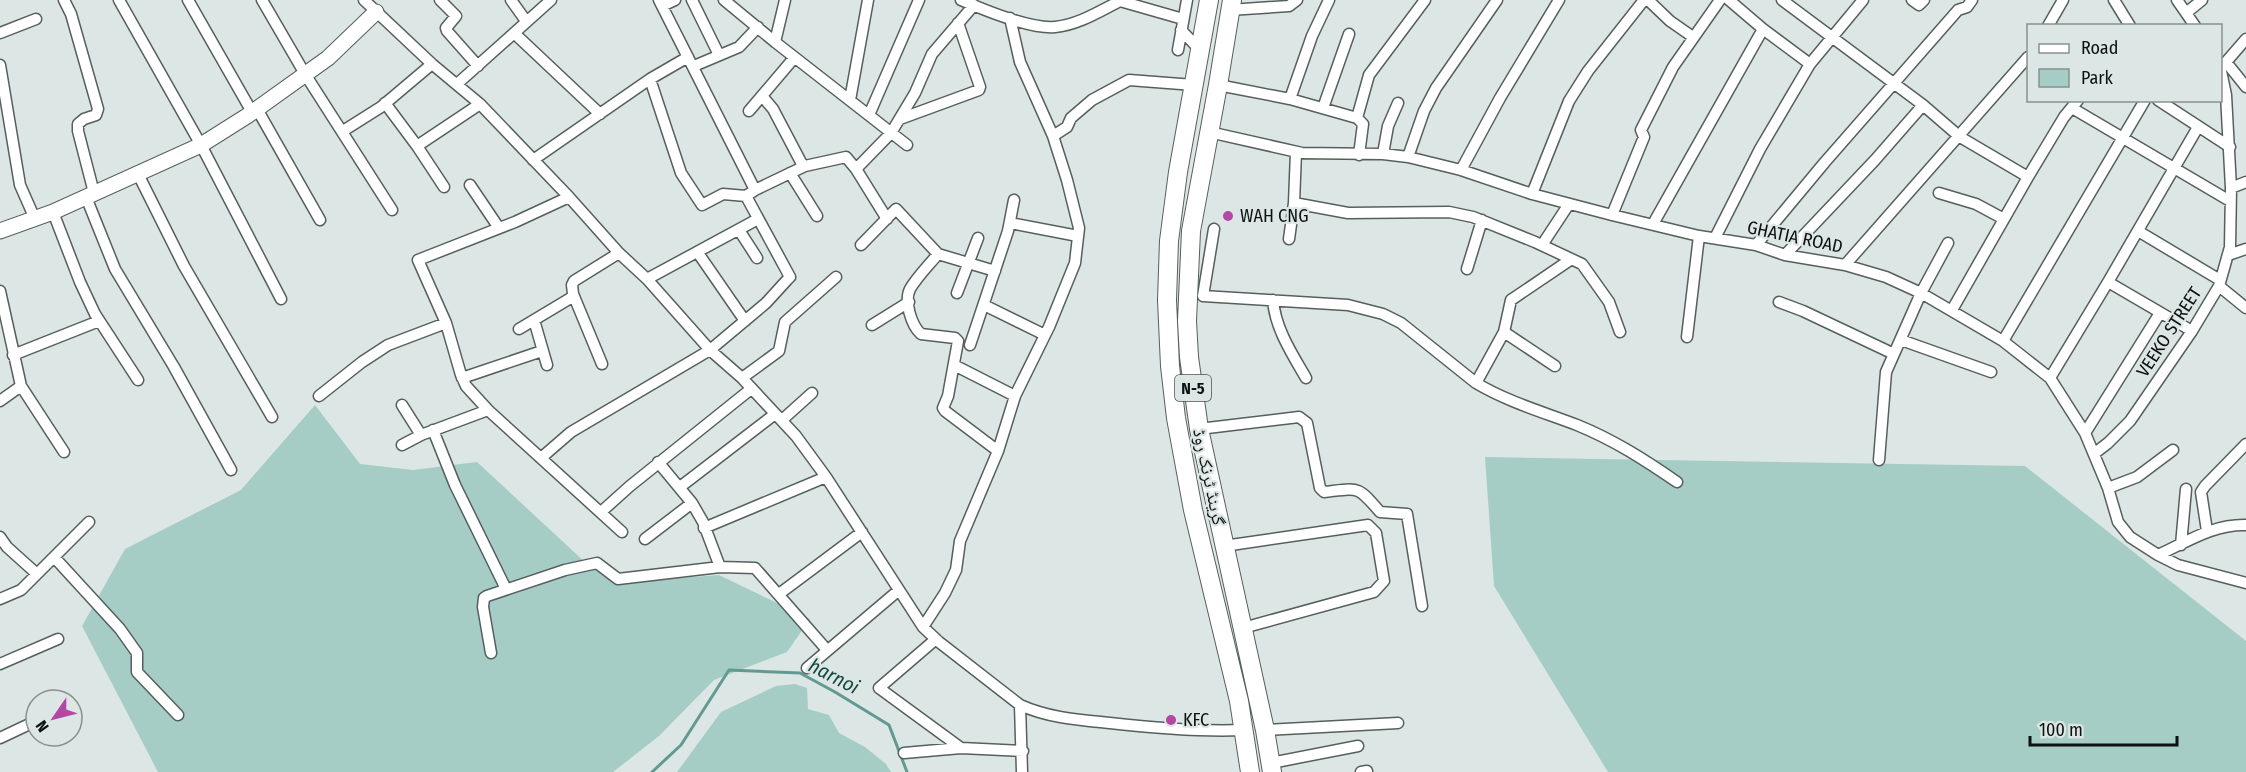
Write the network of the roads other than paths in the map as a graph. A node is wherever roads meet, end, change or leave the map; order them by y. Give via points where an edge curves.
1 (64, 0) edge
2 (119, 0) edge
3 (188, 0) edge
4 (262, 0) edge
5 (364, 0) edge
6 (440, 0) edge
7 (511, 0) edge
8 (551, 0) edge
9 (675, 0) edge
10 (692, 0) edge
11 (724, 0) edge
12 (785, 0) edge
13 (868, 0) edge
14 (919, 0) edge
15 (961, 0) edge
16 (1120, 0) edge
17 (1188, 0) edge
18 (1209, 0) edge
19 (1297, 0) edge
20 (1329, 0) edge
21 (1425, 0) edge
22 (1497, 0) edge
23 (1559, 0) edge
24 (1646, 0) edge
25 (1720, 0) edge
26 (1729, 0) edge
27 (1782, 0) edge
28 (1863, 0) edge
29 (1912, 0) edge
30 (1924, 0) edge
31 (1972, 0) edge
32 (2063, 0) edge
33 (2114, 0) edge
34 (2177, 0) edge
35 (2202, 0) edge
36 (660, 3) edge
37 (974, 5) junction
38 (1231, 5) edge
39 (376, 12) junction
40 (1010, 18) junction
41 (2191, 19) edge
42 (36, 20) dead end
43 (526, 21) junction
44 (958, 23) junction
45 (1182, 24) junction
46 (2049, 24) edge
47 (2129, 24) edge
48 (758, 27) junction
49 (1763, 29) junction
50 (0, 33) edge
51 (514, 33) junction
52 (1349, 34) dead end
53 (1693, 37) junction
54 (1830, 37) junction
55 (2246, 39) edge
56 (775, 42) junction
57 (1178, 50) dead end
58 (1200, 50) junction
59 (719, 55) junction
60 (794, 58) junction
61 (2027, 58) edge
62 (691, 62) junction
63 (0, 64) edge
64 (432, 64) junction
65 (1810, 64) junction
66 (2222, 64) edge
67 (478, 66) junction
68 (305, 74) junction
69 (650, 79) junction
70 (457, 84) junction
71 (1896, 84) junction
72 (1194, 85) junction
73 (1218, 85) junction
74 (2246, 87) edge
75 (762, 96) junction
76 (1290, 99) junction
77 (850, 100) junction
78 (1398, 102) dead end
79 (2144, 102) edge
80 (2161, 102) edge
81 (385, 104) junction
82 (480, 104) junction
83 (2075, 104) edge
84 (1923, 105) junction
85 (1323, 108) junction
86 (255, 110) junction
87 (749, 111) dead end
88 (600, 114) junction
89 (869, 116) junction
90 (1357, 118) junction
91 (900, 119) junction
92 (2198, 127) junction
93 (343, 131) junction
94 (1209, 132) junction
95 (891, 134) junction
96 (1053, 136) junction
97 (1960, 137) junction
98 (2123, 138) junction
99 (201, 145) junction
100 (907, 145) dead end
101 (417, 146) junction
102 (2230, 147) junction
103 (1296, 152) junction
104 (1383, 154) junction
105 (1359, 155) junction
106 (1408, 157) junction
107 (533, 160) junction
108 (803, 166) junction
109 (856, 169) junction
110 (1461, 170) junction
111 (2174, 170) junction
112 (790, 173) junction
113 (138, 174) junction
114 (2028, 177) junction
115 (2246, 182) edge
116 (470, 185) dead end
117 (444, 187) dead end
118 (2231, 188) junction
119 (751, 193) junction
120 (1939, 193) dead end
121 (1532, 194) junction
122 (90, 195) junction
123 (569, 197) junction
124 (1014, 200) dead end
125 (2230, 201) junction
126 (1294, 203) junction
127 (1569, 204) junction
128 (392, 210) dead end
129 (53, 212) junction
130 (1612, 215) junction
131 (817, 216) dead end
132 (35, 219) junction
133 (758, 219) junction
134 (887, 219) junction
135 (2004, 219) junction
136 (320, 220) dead end
137 (1482, 220) junction
138 (1010, 223) junction
139 (1653, 224) junction
140 (499, 228) junction
141 (1214, 229) dead end
142 (739, 230) junction
143 (0, 231) edge
144 (2138, 231) junction
145 (1078, 236) junction
146 (1699, 236) junction
147 (978, 238) dead end
148 (1289, 238) dead end
149 (1715, 238) junction
150 (1948, 243) dead end
151 (861, 245) dead end
152 (1542, 245) junction
153 (1756, 245) junction
154 (2246, 249) edge
155 (619, 253) junction
156 (698, 253) junction
157 (938, 254) junction
158 (1785, 255) junction
159 (2228, 255) junction
160 (757, 258) dead end
161 (1570, 260) junction
162 (968, 263) junction
163 (1845, 265) junction
164 (1467, 269) dead end
165 (995, 272) junction
166 (836, 277) dead end
167 (647, 279) junction
168 (2108, 282) junction
169 (2219, 283) junction
170 (957, 293) dead end
171 (1921, 293) junction
172 (0, 294) edge
173 (574, 296) junction
174 (281, 298) dead end
175 (1273, 300) junction
176 (909, 302) junction
177 (1779, 302) dead end
178 (984, 305) junction
179 (2246, 308) edge
180 (1952, 310) junction
181 (2160, 313) junction
182 (534, 320) junction
183 (99, 321) junction
184 (745, 321) junction
185 (446, 323) junction
186 (872, 325) dead end
187 (519, 329) dead end
188 (2192, 331) junction
189 (1504, 332) junction
190 (1620, 332) dead end
191 (1045, 335) junction
192 (1687, 337) dead end
193 (1901, 340) junction
194 (2003, 341) junction
195 (970, 345) dead end
196 (710, 350) junction
197 (542, 351) junction
198 (1894, 354) junction
199 (13, 355) junction
200 (602, 364) dead end
201 (547, 365) dead end
202 (954, 365) junction
203 (1555, 366) dead end
204 (1991, 372) dead end
205 (462, 378) junction
206 (742, 378) junction
207 (1306, 378) dead end
208 (2050, 378) junction
209 (138, 380) dead end
210 (1476, 383) junction
211 (21, 386) junction
212 (751, 389) junction
213 (812, 393) dead end
214 (318, 396) dead end
215 (1015, 396) junction
216 (0, 401) edge
217 (402, 405) dead end
218 (488, 410) junction
219 (272, 417) dead end
220 (779, 417) junction
221 (1198, 429) junction
222 (433, 430) junction
223 (2085, 433) junction
224 (421, 435) junction
225 (402, 445) dead end
226 (2173, 450) dead end
227 (2244, 450) edge
228 (998, 451) junction
229 (64, 452) dead end
230 (2095, 453) junction
231 (541, 458) junction
232 (1879, 460) dead end
233 (658, 462) junction
234 (231, 470) dead end
235 (826, 477) junction
236 (1677, 482) dead end
237 (680, 487) junction
238 (2108, 488) junction
239 (2186, 489) dead end
240 (692, 503) junction
241 (601, 512) junction
242 (89, 522) dead end
243 (2246, 525) edge
244 (704, 528) junction
245 (2206, 531) junction
246 (622, 532) dead end
247 (862, 532) junction
248 (0, 537) edge
249 (645, 539) dead end
250 (2181, 544) junction
251 (1224, 546) junction
252 (2157, 555) junction
253 (54, 556) junction
254 (720, 567) junction
255 (37, 574) junction
256 (2246, 583) edge
257 (506, 589) junction
258 (898, 590) junction
259 (779, 594) junction
260 (0, 599) edge
261 (1422, 606) dead end
262 (923, 627) junction
263 (1243, 628) junction
264 (58, 639) dead end
265 (936, 639) junction
266 (827, 650) junction
267 (491, 653) dead end
268 (0, 664) edge
269 (807, 668) dead end
270 (1020, 705) junction
271 (178, 715) dead end
272 (1398, 723) dead end
273 (24, 727) edge
274 (1244, 730) junction
275 (1266, 730) junction
276 (0, 738) edge
277 (1358, 746) dead end
278 (961, 748) junction
279 (1023, 751) junction
280 (904, 753) dead end
281 (1271, 763) edge
282 (1249, 765) edge
283 (1022, 772) edge

1 - 122 street via 98,109 96,115 78,124
2 - 99 street
3 - 86 street
4 - 68 street
5 - 39 street
6 - 67 street via 456,16 447,31
7 - 43 street
8 - 43 street
9 - 36 street
10 - 59 street
11 - 48 street
12 - 56 street
13 - 77 street
14 - 89 street
15 - 37 street
16 - 40 street via 1055,27
16 - 45 street
17 - 45 street
18 - 58 highway, گرینڈ ٹرنک روڈ / N-5
19 - 38 street via 1288,6
20 - 76 street
21 - 90 street via 1369,75
22 - 106 street via 1432,95
23 - 110 street
24 - 53 street
24 - 121 street via 1588,70 1569,101
25 - 53 street
26 - 49 street
27 - 54 street
28 - 54 street
29 - 30 street via 1919,5
31 - 71 street via 1958,10
32 - 46 street
33 - 47 street
34 - 41 street
35 - 41 street
36 - 62 street
37 - 40 street
37 - 44 street
38 - 73 highway, گرینڈ ٹرنک روڈ / N-5
39 - 64 street
39 - 68 street via 328,58
40 - 96 street via 1020,62
42 - 50 street
43 - 51 street
44 - 91 street via 932,54
44 - 91 street via 980,87
45 - 57 street
45 - 58 street
48 - 56 street
48 - 59 street via 739,46
49 - 65 street
49 - 139 street
51 - 67 street
51 - 88 street
52 - 85 street
53 - 130 street via 1641,129 1644,137
54 - 65 street
54 - 71 street
55 - 66 street
56 - 60 street
58 - 72 highway, گرینڈ ٹرنک روڈ / N-5
59 - 62 street
60 - 75 street
60 - 77 street
61 - 97 street
62 - 69 street
62 - 119 street
63 - 132 street via 20,185
64 - 70 street
64 - 81 street
65 - 149 street via 1760,149
66 - 74 street
66 - 102 street, VEEKO STREET
67 - 70 street
68 - 86 street
68 - 93 street
69 - 88 street
69 - 119 street via 681,173 702,205 723,194
70 - 82 street
71 - 84 street
71 - 153 street via 1824,162
72 - 96 street via 1129,80 1092,100
72 - 274 highway, گرینڈ ٹرنک روڈ / N-5 via 1169,242 1170,366 1193,510
73 - 76 street
73 - 94 highway, گرینڈ ٹرنک روڈ / N-5
75 - 87 street
75 - 108 street
76 - 85 street
77 - 89 street
78 - 104 street
79 - 98 street
80 - 92 street
81 - 93 street
81 - 101 street
82 - 101 street
82 - 107 street
83 - 98 street
83 - 114 street
84 - 97 street
84 - 158 street
85 - 90 street
86 - 99 street
86 - 136 street
88 - 107 street
89 - 95 street
90 - 105 street via 1363,124
91 - 95 street
92 - 102 street
92 - 111 street
93 - 128 street
94 - 103 street, GHATIA ROAD
94 - 221 highway, گرینڈ ٹرنک روڈ / N-5 via 1191,231 1187,281 1189,357
95 - 100 street
95 - 109 street
96 - 145 street
97 - 114 street
97 - 163 street
98 - 111 street
98 - 194 street
99 - 113 street
99 - 174 street
101 - 117 street
102 - 118 street, VEEKO STREET
103 - 105 street, GHATIA ROAD
103 - 126 street
104 - 105 street, GHATIA ROAD
104 - 106 street, GHATIA ROAD
106 - 110 street, GHATIA ROAD
107 - 123 street
108 - 109 street via 846,157
108 - 112 street
109 - 134 street
110 - 121 street, GHATIA ROAD
111 - 125 street
111 - 144 street
112 - 119 street
112 - 131 street
113 - 122 street
113 - 219 street via 184,266
114 - 135 street
115 - 118 street
116 - 140 street
118 - 125 street, VEEKO STREET
119 - 133 street
120 - 135 street via 1976,204
121 - 127 street, GHATIA ROAD
122 - 129 street
122 - 234 street via 115,269
123 - 140 street
123 - 155 street
124 - 138 street
125 - 159 street, VEEKO STREET
126 - 137 street via 1348,213 1449,212
126 - 148 street
127 - 130 street, GHATIA ROAD
127 - 152 street
129 - 132 street
129 - 183 street
130 - 139 street, GHATIA ROAD
132 - 143 street
133 - 142 street
133 - 184 street via 790,277
134 - 151 street
134 - 157 street via 896,209
135 - 180 street
137 - 152 street
137 - 164 street
138 - 145 street
138 - 165 street
139 - 146 street, GHATIA ROAD
140 - 185 street via 418,260
141 - 175 street via 1203,296
142 - 156 street
142 - 160 street
144 - 168 street
144 - 169 street
145 - 191 street via 1075,263
146 - 149 street, GHATIA ROAD
146 - 192 street
147 - 162 street
149 - 153 street, GHATIA ROAD
150 - 171 street
152 - 161 street
153 - 158 street, GHATIA ROAD
154 - 159 street
155 - 167 street
155 - 173 street via 574,281
156 - 167 street
156 - 184 street
157 - 162 street
157 - 176 street via 909,290
158 - 163 street, GHATIA ROAD
159 - 169 street, VEEKO STREET
161 - 189 street via 1511,300
161 - 190 street via 1582,264 1603,294
162 - 165 street
162 - 170 street
163 - 171 street, GHATIA ROAD
165 - 178 street
166 - 206 street via 785,322 779,351
167 - 196 street
168 - 181 street
168 - 208 street
169 - 179 street
169 - 188 street, VEEKO STREET
171 - 180 street, GHATIA ROAD
171 - 193 street
172 - 199 street
173 - 182 street
173 - 200 street
175 - 207 street via 1279,327
175 - 210 street via 1348,305 1383,314 1401,323
176 - 186 street
176 - 202 street via 912,321 921,334 958,341
177 - 198 street
178 - 191 street
178 - 195 street
180 - 194 street, GHATIA ROAD
181 - 188 street
181 - 223 street
182 - 187 street
182 - 197 street
183 - 199 street
183 - 209 street
184 - 196 street
185 - 205 street
185 - 214 street via 388,345
188 - 230 street, VEEKO STREET via 2130,421
189 - 203 street
189 - 210 street
191 - 215 street
193 - 198 street
193 - 204 street
194 - 208 street, GHATIA ROAD
196 - 206 street
196 - 231 street via 571,432
197 - 201 street
197 - 205 street
198 - 232 street via 1886,372
199 - 211 street
202 - 215 street
202 - 228 street via 943,408
205 - 218 street
206 - 212 street
208 - 223 street, GHATIA ROAD
210 - 236 street via 1499,397 1613,441
211 - 216 street
211 - 229 street
212 - 220 street
212 - 233 street
213 - 220 street
215 - 228 street
217 - 224 street
218 - 222 street
218 - 231 street
220 - 235 street
220 - 237 street
221 - 251 highway, گرینڈ ٹرنک روڈ / N-5
221 - 261 street via 1299,417 1307,423 1324,492 1355,488 1380,512 1407,514
222 - 224 street
222 - 257 street
223 - 230 street, GHATIA ROAD
224 - 225 street
226 - 238 street via 2137,477
227 - 245 street via 2201,492
228 - 262 street via 960,542 956,570
230 - 238 street, GHATIA ROAD
231 - 241 street
233 - 237 street
233 - 241 street
235 - 244 street
235 - 247 street
237 - 240 street
238 - 252 street, GHATIA ROAD via 2118,522 2130,537
239 - 250 street
240 - 244 street
240 - 249 street
241 - 246 street
242 - 253 street
243 - 245 street
244 - 254 street
245 - 250 street
247 - 258 street
247 - 259 street
248 - 255 street
250 - 252 street
251 - 263 highway, گرینڈ ٹرنک روڈ / N-5
251 - 263 street via 1368,525 1376,534 1384,581 1374,592
252 - 256 street, GHATIA ROAD via 2178,565
253 - 255 street
253 - 271 street via 120,629 137,653 137,672
254 - 257 street via 618,579 597,563
254 - 259 street via 754,568
255 - 260 street via 21,590
257 - 267 street via 484,598
258 - 262 street
258 - 266 street
259 - 266 street
262 - 265 street
263 - 275 highway, گرینڈ ٹرنک روڈ / N-5
264 - 268 street
265 - 270 street
265 - 278 street via 879,688
266 - 269 street
270 - 274 street via 1035,712 1074,719 1157,728
270 - 279 street
272 - 275 street
273 - 276 street
274 - 282 highway, گرینڈ ٹرنک روڈ / N-5
275 - 281 highway, گرینڈ ٹرنک روڈ / N-5
277 - 281 street
278 - 279 street
278 - 280 street
279 - 283 street
281 - 282 highway

